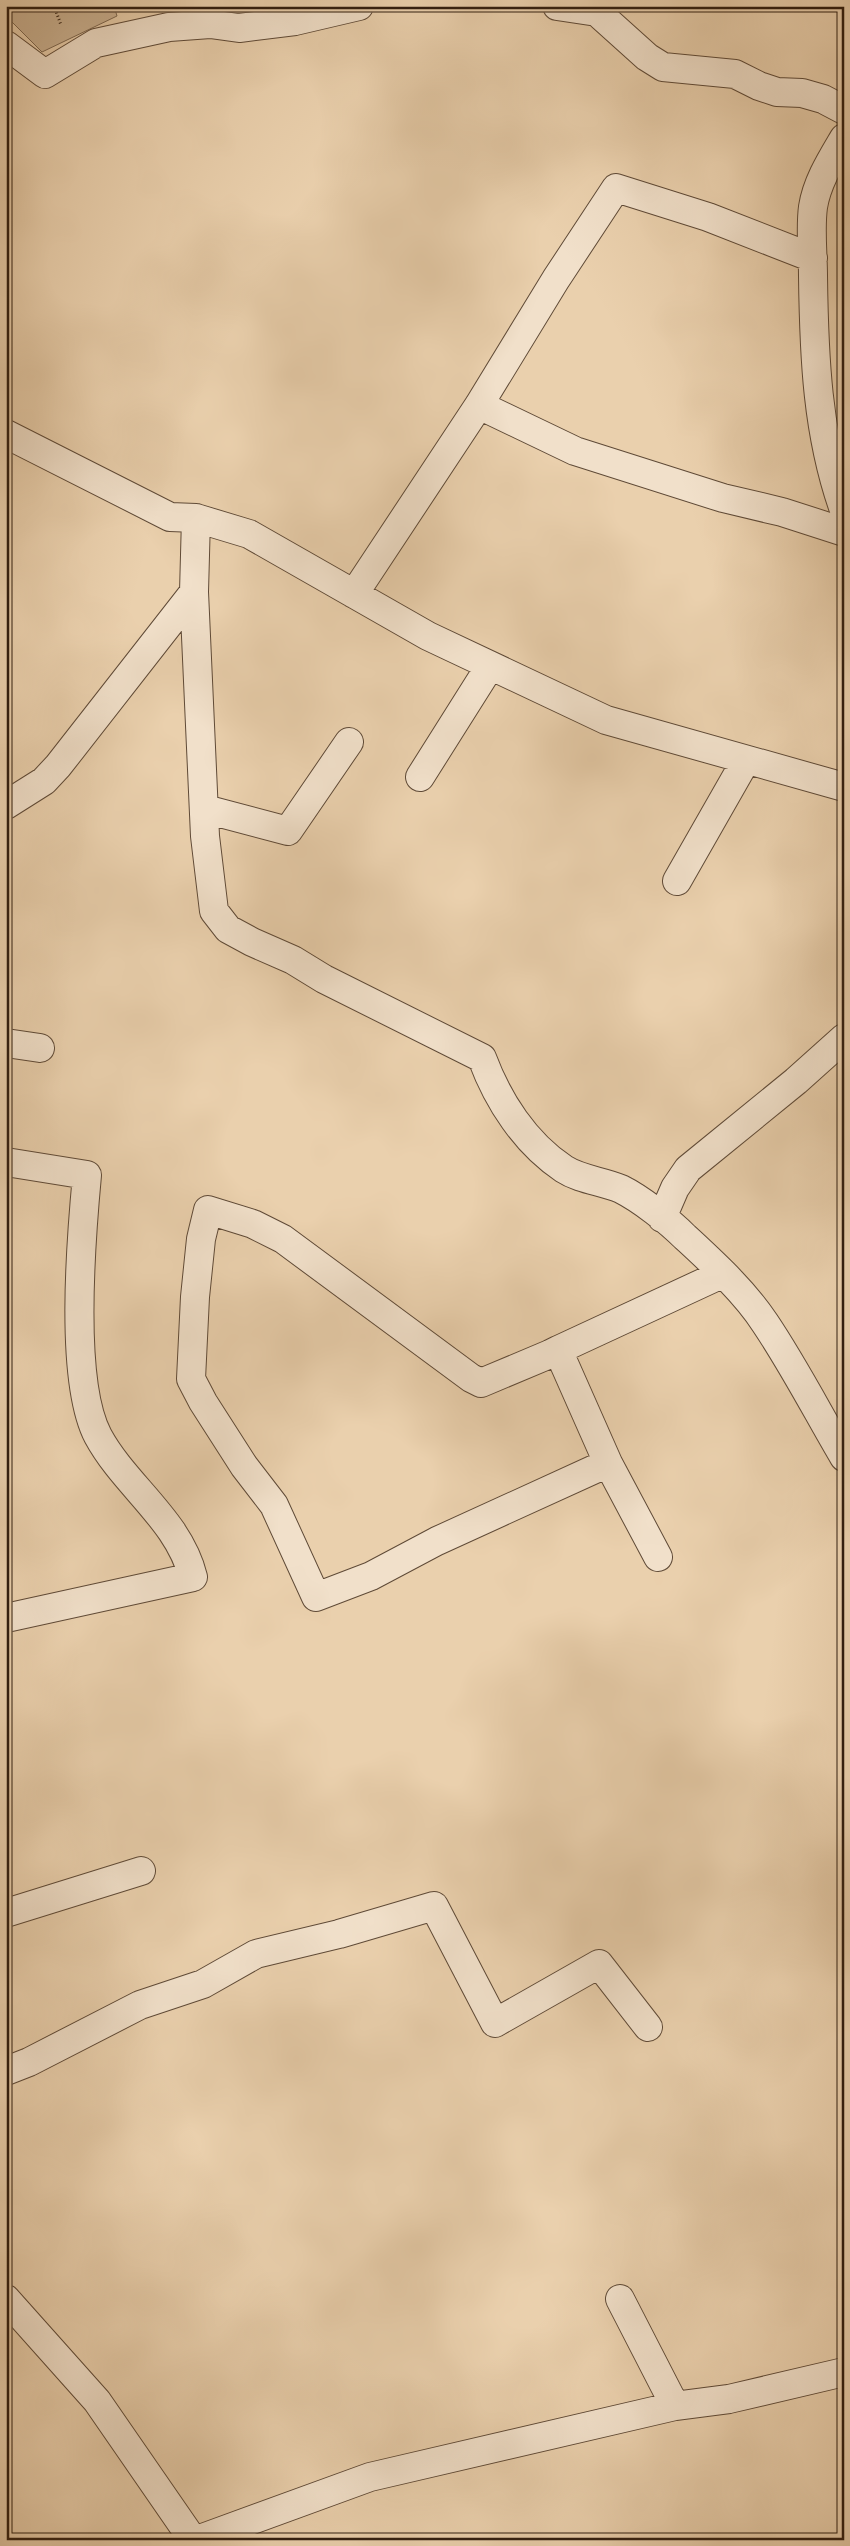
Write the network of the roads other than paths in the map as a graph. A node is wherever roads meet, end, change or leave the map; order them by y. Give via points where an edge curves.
1 (359, 6) edge
2 (557, 6) edge
3 (6, 45) edge
4 (844, 110) edge
5 (844, 138) edge
6 (813, 258) junction
7 (479, 404) junction
8 (6, 434) edge
9 (844, 510) edge
10 (196, 518) junction
11 (844, 532) edge
12 (194, 592) junction
13 (354, 594) junction
14 (490, 666) junction
15 (349, 742) dead end
16 (746, 760) junction
17 (420, 777) dead end
18 (844, 787) edge
19 (6, 805) edge
20 (205, 810) junction
21 (677, 882) dead end
22 (844, 1038) edge
23 (6, 1043) edge
24 (40, 1048) dead end
25 (6, 1162) edge
26 (662, 1218) junction
27 (722, 1274) junction
28 (558, 1350) junction
29 (844, 1457) edge
30 (608, 1463) junction
31 (658, 1557) dead end
32 (6, 1618) edge
33 (141, 1871) dead end
34 (6, 1913) edge
35 (648, 2027) dead end
36 (6, 2071) edge
37 (6, 2299) edge
38 (620, 2299) dead end
39 (844, 2372) edge
40 (675, 2406) junction
41 (193, 2540) edge
42 (197, 2540) edge

1 - 3 street via 286,22 239,28 210,24 169,28 96,43 45,74
2 - 4 street via 597,12 647,57 663,67 735,74 777,92 802,93
5 - 6 street via 823,174 813,207
6 - 7 street via 708,217 616,188
6 - 9 street via 814,347 822,429
7 - 11 street via 575,451
7 - 13 street
8 - 10 street via 170,518
10 - 12 street
10 - 13 street via 249,534
12 - 19 street via 58,766 44,781
12 - 20 street
13 - 14 street
14 - 16 street via 606,720
14 - 17 street
15 - 20 street via 288,831
16 - 18 street
16 - 21 street
20 - 26 street via 214,911 228,929 482,1058 492,1085 514,1120 541,1150 565,1170 621,1190
22 - 26 street via 688,1168
23 - 24 street
25 - 32 street via 87,1175 82,1232 80,1337 87,1405 98,1435 112,1456 178,1538 193,1577
26 - 27 street
27 - 28 street
27 - 29 street via 764,1322
28 - 30 street
28 - 30 street via 481,1382 471,1378 282,1239 253,1224 208,1210 194,1297 191,1378 213,1418 274,1505 316,1597 371,1576 437,1541
30 - 31 street
33 - 34 street
35 - 36 street via 599,1964 495,2023 434,1906 256,1954 203,1984 140,2005
37 - 41 street via 97,2401
38 - 40 street
39 - 40 street via 729,2399
40 - 42 street via 370,2477

